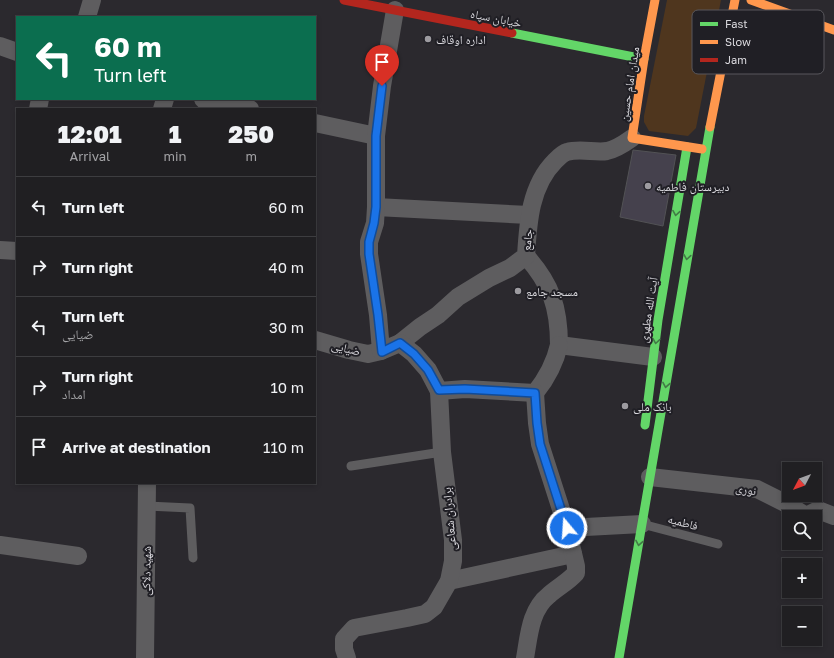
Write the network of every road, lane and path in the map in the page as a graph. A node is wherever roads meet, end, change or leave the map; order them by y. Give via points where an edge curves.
1 (92, 0) edge
2 (344, 0) edge
3 (655, 0) edge
4 (735, 0) edge
5 (750, 0) edge
6 (771, 4) edge
7 (395, 10) junction
8 (733, 10) edge
9 (786, 10) edge
10 (87, 16) edge
11 (824, 26) edge
12 (834, 30) edge
13 (0, 46) edge
14 (16, 52) edge
15 (644, 59) junction
16 (720, 74) edge
17 (207, 100) edge
18 (245, 108) edge
19 (316, 123) edge
20 (376, 136) junction
21 (632, 138) junction
22 (687, 147) junction
23 (705, 150) junction
24 (376, 207) junction
25 (529, 215) junction
26 (526, 256) junction
27 (316, 340) edge
28 (400, 343) junction
29 (559, 345) junction
30 (382, 352) junction
31 (653, 357) junction
32 (439, 390) junction
33 (535, 393) junction
34 (644, 437) dead end
35 (646, 448) dead end
36 (442, 452) junction
37 (351, 466) dead end
38 (650, 477) junction
39 (147, 484) edge
40 (147, 506) junction
41 (834, 516) edge
42 (642, 524) junction
43 (567, 528) junction
44 (718, 544) dead end
45 (0, 545) edge
46 (573, 554) junction
47 (78, 556) dead end
48 (193, 558) dead end
49 (449, 581) junction
50 (145, 658) edge
51 (347, 658) edge
52 (525, 658) edge
53 (619, 658) edge

1 - 10 street
2 - 7 main road, خیابان سپاه
3 - 15 main road, میدان امام حسین
4 - 8 main road
5 - 6 main road
6 - 9 main road
7 - 15 main road, خیابان سپاه
7 - 20 street
11 - 12 main road
13 - 14 street
15 - 21 main road, میدان امام حسین
16 - 23 main road
17 - 18 street
19 - 20 street
20 - 24 street
21 - 22 main road, میدان امام حسین
21 - 25 street, جامع via 607,151 567,152 560,156 548,168 540,183
22 - 23 main road, میدان امام حسین
22 -> 31 main road, آیت الله مطهری
23 -> 38 main road
24 - 25 street
24 - 30 street via 369,254
25 - 26 street, جامع
26 - 28 street, جامع via 510,268 458,297
26 - 29 street via 546,281 556,309
27 - 30 street, ضیایی via 368,354
28 - 30 street, ضیایی
28 - 32 street via 428,370
29 - 31 street
29 - 33 street via 552,368
31 - 34 main road, آیت الله مطهری
32 - 33 street
32 - 36 street, برادران شعاعی
33 - 43 street via 540,444
35 - 38 main road
36 - 37 lane
36 - 49 street, برادران شعاعی via 453,540 453,561
38 - 41 street, نوری via 757,489 806,516 818,510
38 - 42 main road
39 - 40 street, شهید دلاکی
40 - 48 lane via 190,508
40 - 50 street, شهید دلاکی
42 - 43 street
42 - 44 lane, فاطمیه
42 -> 53 main road
43 - 46 street
45 - 47 street
46 - 49 street
46 - 52 street via 576,573 549,595 534,614
49 - 51 street, برادران شعاعی via 434,607 424,614 354,628 344,639

